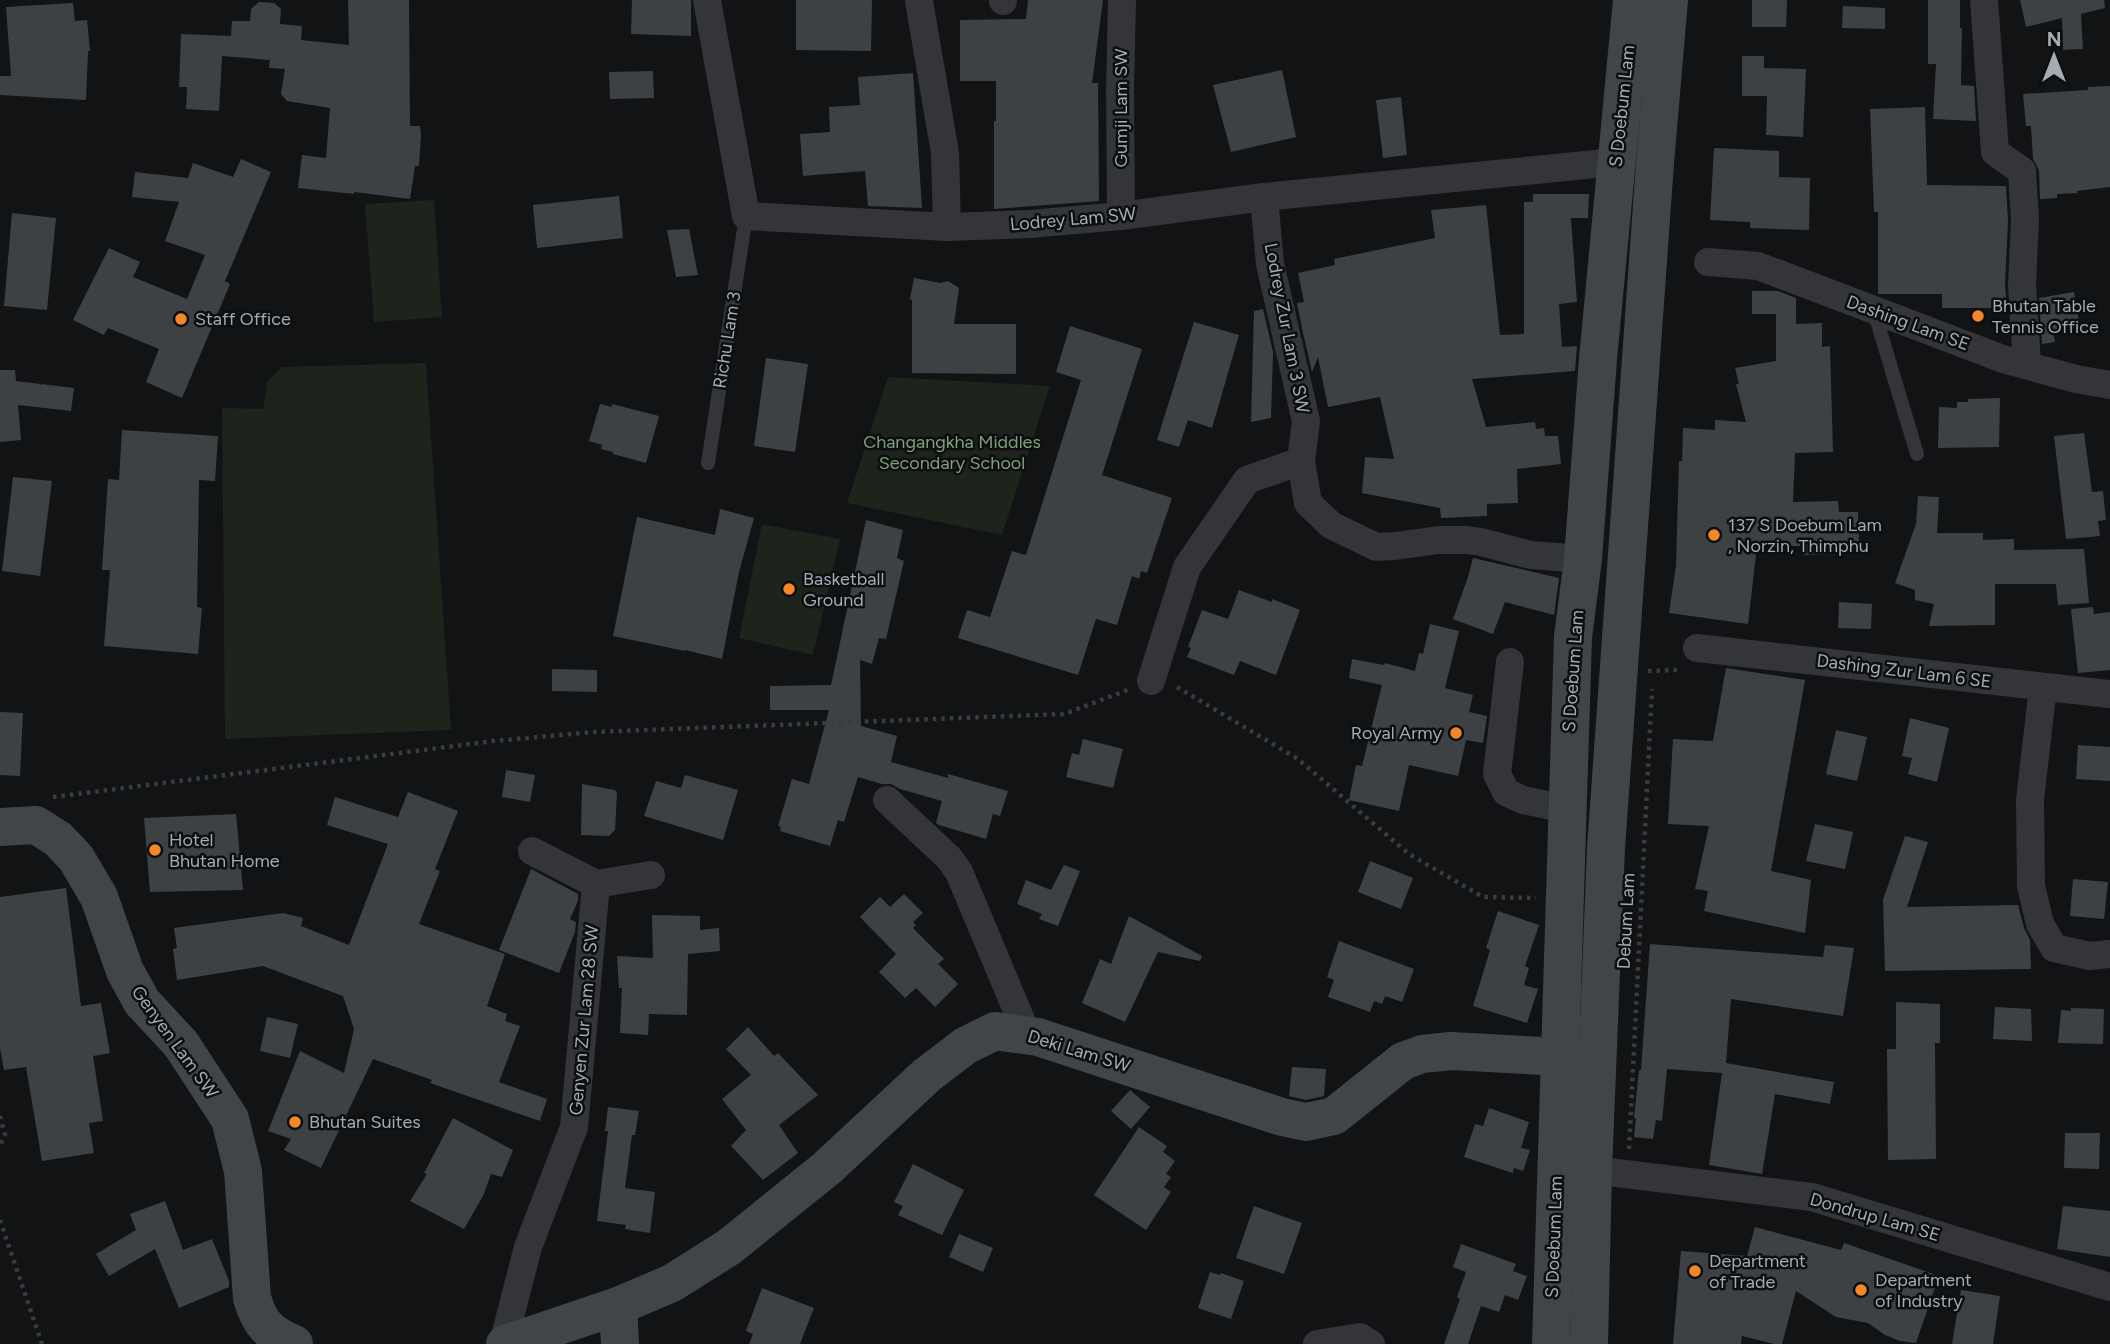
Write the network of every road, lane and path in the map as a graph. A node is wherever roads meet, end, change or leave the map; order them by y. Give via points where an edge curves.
1 (707, 0) edge
2 (1122, 0) edge
3 (1632, 0) edge
4 (1670, 0) edge
5 (1984, 0) edge
6 (919, 1) edge
7 (1616, 162) junction
8 (1264, 197) junction
9 (746, 216) junction
10 (1121, 216) junction
11 (947, 227) junction
12 (1708, 262) dead end
13 (1874, 311) junction
14 (2026, 364) junction
15 (2110, 385) edge
16 (1917, 454) dead end
17 (1301, 461) junction
18 (708, 463) dead end
19 (1583, 559) junction
20 (1697, 649) joint
21 (1510, 662) dead end
22 (1635, 670) junction
23 (1152, 681) junction
24 (2043, 687) junction
25 (2110, 694) edge
26 (46, 798) dead end
27 (887, 800) dead end
28 (1567, 809) junction
29 (0, 827) edge
30 (532, 851) dead end
31 (651, 875) dead end
32 (596, 884) junction
33 (1565, 899) junction
34 (2110, 954) edge
35 (1022, 1033) junction
36 (1561, 1057) junction
37 (0, 1116) edge
38 (0, 1145) edge
39 (1593, 1170) junction
40 (1631, 1173) junction
41 (0, 1220) edge
42 (2110, 1287) edge
43 (618, 1306) junction
44 (42, 1344) edge
45 (294, 1344) edge
46 (504, 1344) edge
47 (620, 1344) edge
48 (1317, 1344) edge
49 (1371, 1344) edge
50 (1551, 1344) edge
51 (1589, 1344) edge

1 - 9 street
2 - 10 street, Gumji Lam SW
3 - 7 main road, S Doebum Lam
4 - 22 main road, S Doebum Lam via 1655,163
5 - 14 street via 1995,152 2022,171
6 - 11 street via 944,153
7 - 8 street, Lodrey Lam SW via 1343,182
7 - 19 main road, S Doebum Lam
8 - 10 street, Lodrey Lam SW
8 - 17 street, Lodrey Zur Lam 3 SW via 1270,264 1306,421
9 - 11 street, Lodrey Lam SW
9 - 18 lane, Richu Lam 3
10 - 11 street, Lodrey Lam SW
12 - 13 street, Dashing Lam SE via 1758,266
13 - 14 street, Dashing Lam SE
13 - 16 lane
14 - 15 street, Dashing Lam SE
17 - 19 street, Lodrey Zur Lam 3 SW via 1308,503 1331,525 1376,547 1467,540 1531,555
17 - 23 street via 1247,480 1187,567
19 - 28 main road, S Doebum Lam via 1573,637
20 - 22 path via 1677,670
20 - 24 street, Dashing Zur Lam 6 SE
21 - 28 street via 1497,774 1506,792
22 - 39 main road, S Doebum Lam via 1606,848
22 - 40 path, Debum Lam via 1652,703
23 - 26 path via 1064,714 593,732
23 - 33 path via 1161,677 1298,759 1409,854 1483,897
24 - 25 street, Dashing Zur Lam 6 SE
24 - 34 street via 2030,800 2031,886 2040,925 2054,948 2090,956
27 - 35 street via 959,872 1021,1020
28 - 33 main road, S Doebum Lam
29 - 45 main road, Genyen Lam SW via 36,825 76,858 99,897 125,971 142,1002 181,1044 230,1119 243,1171 252,1298 258,1317 273,1335
30 - 32 street
31 - 32 street
32 - 46 street, Genyen Zur Lam 28 SW via 574,1127 528,1247
33 - 36 main road, S Doebum Lam
35 - 36 main road, Deki Lam SW via 1306,1122 1334,1116 1403,1060 1422,1054 1451,1051
35 - 43 main road, Deki Lam SW via 996,1031 965,1046 729,1247 672,1283
36 - 50 main road, S Doebum Lam
37 - 38 path via 5,1135
39 - 40 street, Dondrup Lam SE
39 - 51 main road, S Doebum Lam
40 - 42 street, Dondrup Lam SE via 1812,1197
41 - 44 path
43 - 46 main road
43 - 47 main road
48 - 49 street via 1360,1337

